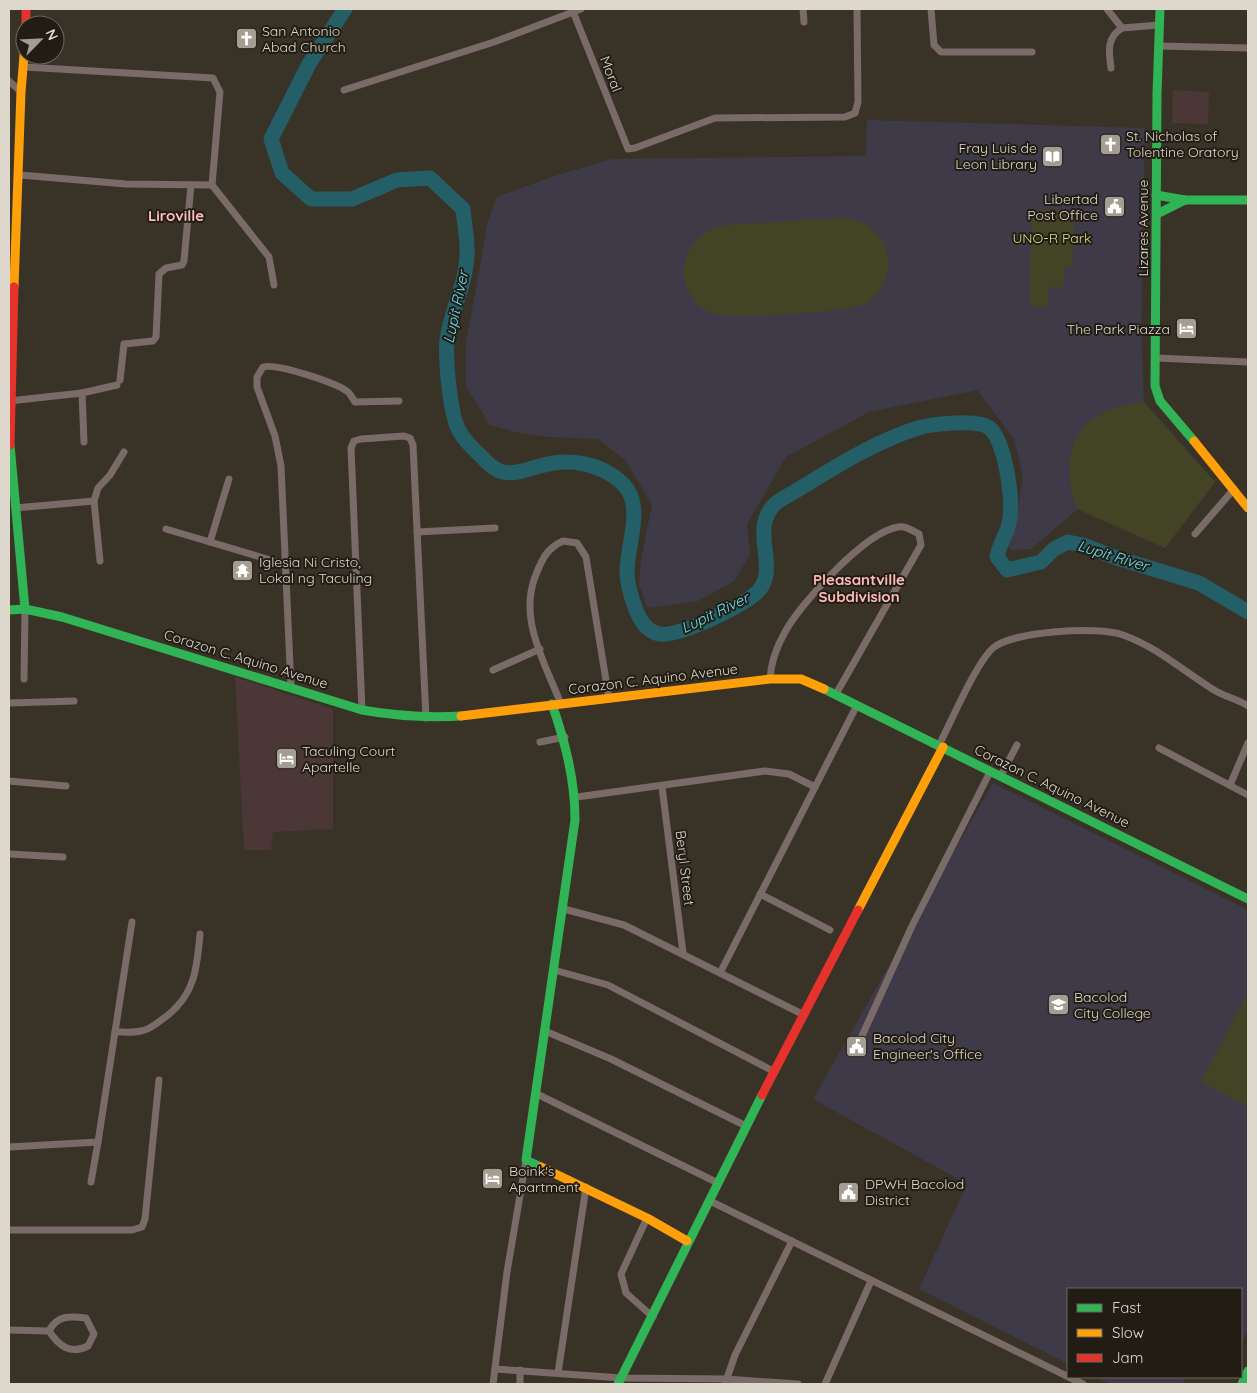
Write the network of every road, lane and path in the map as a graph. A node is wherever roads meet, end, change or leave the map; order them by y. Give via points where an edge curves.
1 (804, 9) edge
2 (857, 9) edge
3 (931, 9) edge
4 (1106, 9) edge
5 (1160, 9) edge
6 (575, 10) edge
7 (804, 22) dead end
8 (1159, 25) junction
9 (1122, 28) junction
10 (1159, 46) junction
11 (1248, 48) edge
12 (1032, 52) dead end
13 (24, 67) joint
14 (1111, 68) dead end
15 (9, 81) edge
16 (344, 90) dead end
17 (21, 92) junction
18 (20, 175) junction
19 (191, 185) junction
20 (212, 185) junction
21 (1156, 195) junction
22 (1185, 200) junction
23 (1248, 200) edge
24 (1157, 214) junction
25 (274, 284) dead end
26 (1156, 358) junction
27 (1248, 362) edge
28 (82, 393) junction
29 (10, 400) edge
30 (398, 401) dead end
31 (84, 442) dead end
32 (124, 452) dead end
33 (229, 479) dead end
34 (1234, 489) junction
35 (94, 501) junction
36 (15, 508) junction
37 (1248, 508) edge
38 (495, 528) dead end
39 (166, 529) dead end
40 (418, 532) junction
41 (1195, 534) dead end
42 (210, 542) junction
43 (100, 561) dead end
44 (284, 564) junction
45 (26, 609) junction
46 (9, 610) edge
47 (540, 649) junction
48 (493, 670) dead end
49 (24, 679) dead end
50 (770, 679) junction
51 (291, 688) junction
52 (836, 694) junction
53 (609, 699) junction
54 (74, 701) dead end
55 (9, 703) edge
56 (556, 704) junction
57 (857, 705) junction
58 (1248, 706) edge
59 (362, 710) junction
60 (426, 718) junction
61 (565, 737) junction
62 (540, 742) dead end
63 (1248, 743) edge
64 (1017, 745) dead end
65 (941, 746) junction
66 (1159, 748) dead end
67 (990, 772) junction
68 (1000, 777) junction
69 (9, 781) edge
70 (1230, 785) junction
71 (66, 786) dead end
72 (662, 787) junction
73 (815, 787) junction
74 (1248, 795) edge
75 (576, 797) junction
76 (9, 854) edge
77 (63, 857) dead end
78 (760, 894) junction
79 (1248, 899) edge
80 (564, 909) junction
81 (132, 922) dead end
82 (830, 930) dead end
83 (200, 934) dead end
84 (683, 953) junction
85 (554, 970) junction
86 (720, 973) junction
87 (804, 1015) junction
88 (545, 1031) junction
89 (114, 1032) junction
90 (861, 1038) dead end
91 (775, 1072) junction
92 (159, 1080) dead end
93 (537, 1094) junction
94 (746, 1126) junction
95 (98, 1142) junction
96 (9, 1147) edge
97 (526, 1160) junction
98 (91, 1182) dead end
99 (718, 1183) junction
100 (586, 1188) junction
101 (710, 1201) junction
102 (647, 1218) junction
103 (9, 1230) edge
104 (688, 1241) junction
105 (792, 1241) junction
106 (872, 1280) junction
107 (653, 1317) junction
108 (9, 1330) edge
109 (48, 1331) junction
110 (495, 1369) junction
111 (520, 1370) junction
112 (1248, 1371) edge
113 (558, 1373) junction
114 (1067, 1376) edge
115 (1071, 1378) edge
116 (620, 1381) edge
117 (726, 1382) edge
118 (493, 1384) edge
119 (520, 1384) edge
120 (798, 1384) edge
121 (825, 1384) edge
122 (1083, 1384) edge
123 (1242, 1384) edge

1 - 7 street
2 - 6 street, Moral via 858,102 855,113 845,116 715,118 628,149
3 - 12 street via 936,50
4 - 9 street
5 - 8 street, Lizares Avenue
6 - 16 street via 494,42
8 - 9 street
8 - 10 street, Lizares Avenue
9 - 14 street via 1109,45
10 - 11 street
10 - 21 street, Lizares Avenue
13 - 17 street
13 - 20 street via 213,78 220,92
15 - 17 street
17 - 18 street
18 - 19 street via 126,184
18 - 29 street
19 - 20 street
19 - 28 street via 184,261 182,265 166,268 159,274 156,337 153,341 124,344 118,382
20 - 25 street via 268,257
21 - 22 street
21 - 24 street, Lizares Avenue
22 - 23 street
22 - 24 street
24 - 26 street, Lizares Avenue
26 - 27 street
26 - 34 street, Lizares Avenue via 1155,386 1160,401
28 - 29 street
28 - 31 street
29 - 36 street
30 - 44 street via 356,402 349,393 322,378 269,365 260,371 257,387 275,436 281,466
32 - 35 street via 98,488
33 - 42 street
34 - 37 street
34 - 41 street
35 - 36 street
35 - 43 street
36 - 45 street
38 - 40 street
39 - 42 street
40 - 59 street via 410,438 354,441 351,448
40 - 60 street
42 - 44 street
44 - 51 street
45 - 46 street, Corazon C. Aquino Avenue
45 - 49 street
45 - 51 street, Corazon C. Aquino Avenue via 129,636
47 - 48 street
47 - 53 street via 529,616 530,588 545,553 563,541 572,541 582,548 586,557
47 - 56 street
50 - 52 street, Corazon C. Aquino Avenue via 801,680
50 - 52 street via 785,632 835,570 873,538 896,528 908,527 919,534 921,545
50 - 53 street, Corazon C. Aquino Avenue
51 - 59 street, Corazon C. Aquino Avenue
52 - 57 street, Corazon C. Aquino Avenue
53 - 56 street, Corazon C. Aquino Avenue
54 - 55 street
56 - 60 street, Corazon C. Aquino Avenue via 477,716
56 - 61 street
57 - 65 street, Corazon C. Aquino Avenue
57 - 73 street
58 - 65 street via 1216,691 1159,651 1121,634 1076,631 1032,634 1004,642 988,653
59 - 60 street, Corazon C. Aquino Avenue
61 - 62 street
61 - 75 street
63 - 70 street
64 - 68 street
65 - 67 street, Corazon C. Aquino Avenue
65 - 87 street
66 - 70 street
67 - 68 street, Corazon C. Aquino Avenue
67 - 90 street via 912,926
68 - 79 street, Corazon C. Aquino Avenue
69 - 71 street
70 - 74 street
72 - 73 street via 776,771
72 - 75 street
72 - 84 street, Beryl Street
73 - 78 street
75 - 80 street
76 - 77 street
78 - 82 street
78 - 86 street
80 - 84 street via 624,925
80 - 85 street
81 - 89 street
83 - 89 street via 197,970 183,1002 149,1029
84 - 86 street
85 - 88 street
85 - 91 street via 608,985
86 - 87 street
87 - 91 street
88 - 93 street
88 - 94 street via 611,1059
89 - 95 street
91 - 94 street
92 - 103 street via 142,1227 132,1230
93 - 97 street
93 - 99 street
94 - 99 street
95 - 96 street
95 - 98 street
97 - 100 street
97 - 110 street
99 - 101 street
100 - 102 street
100 - 113 street
101 - 104 street
101 - 105 street
102 - 104 street
102 - 107 street via 621,1274 626,1293
104 - 107 street
105 - 106 street
105 - 117 street via 734,1355
106 - 114 street
106 - 121 street
107 - 116 street
108 - 109 street
109 - 109 street via 60,1346 72,1350 88,1346 94,1334 86,1318 71,1316 57,1320
110 - 111 street
110 - 118 street
111 - 113 street
111 - 119 street
112 - 123 street
113 - 116 street
115 - 122 street
116 - 117 street
117 - 120 street

